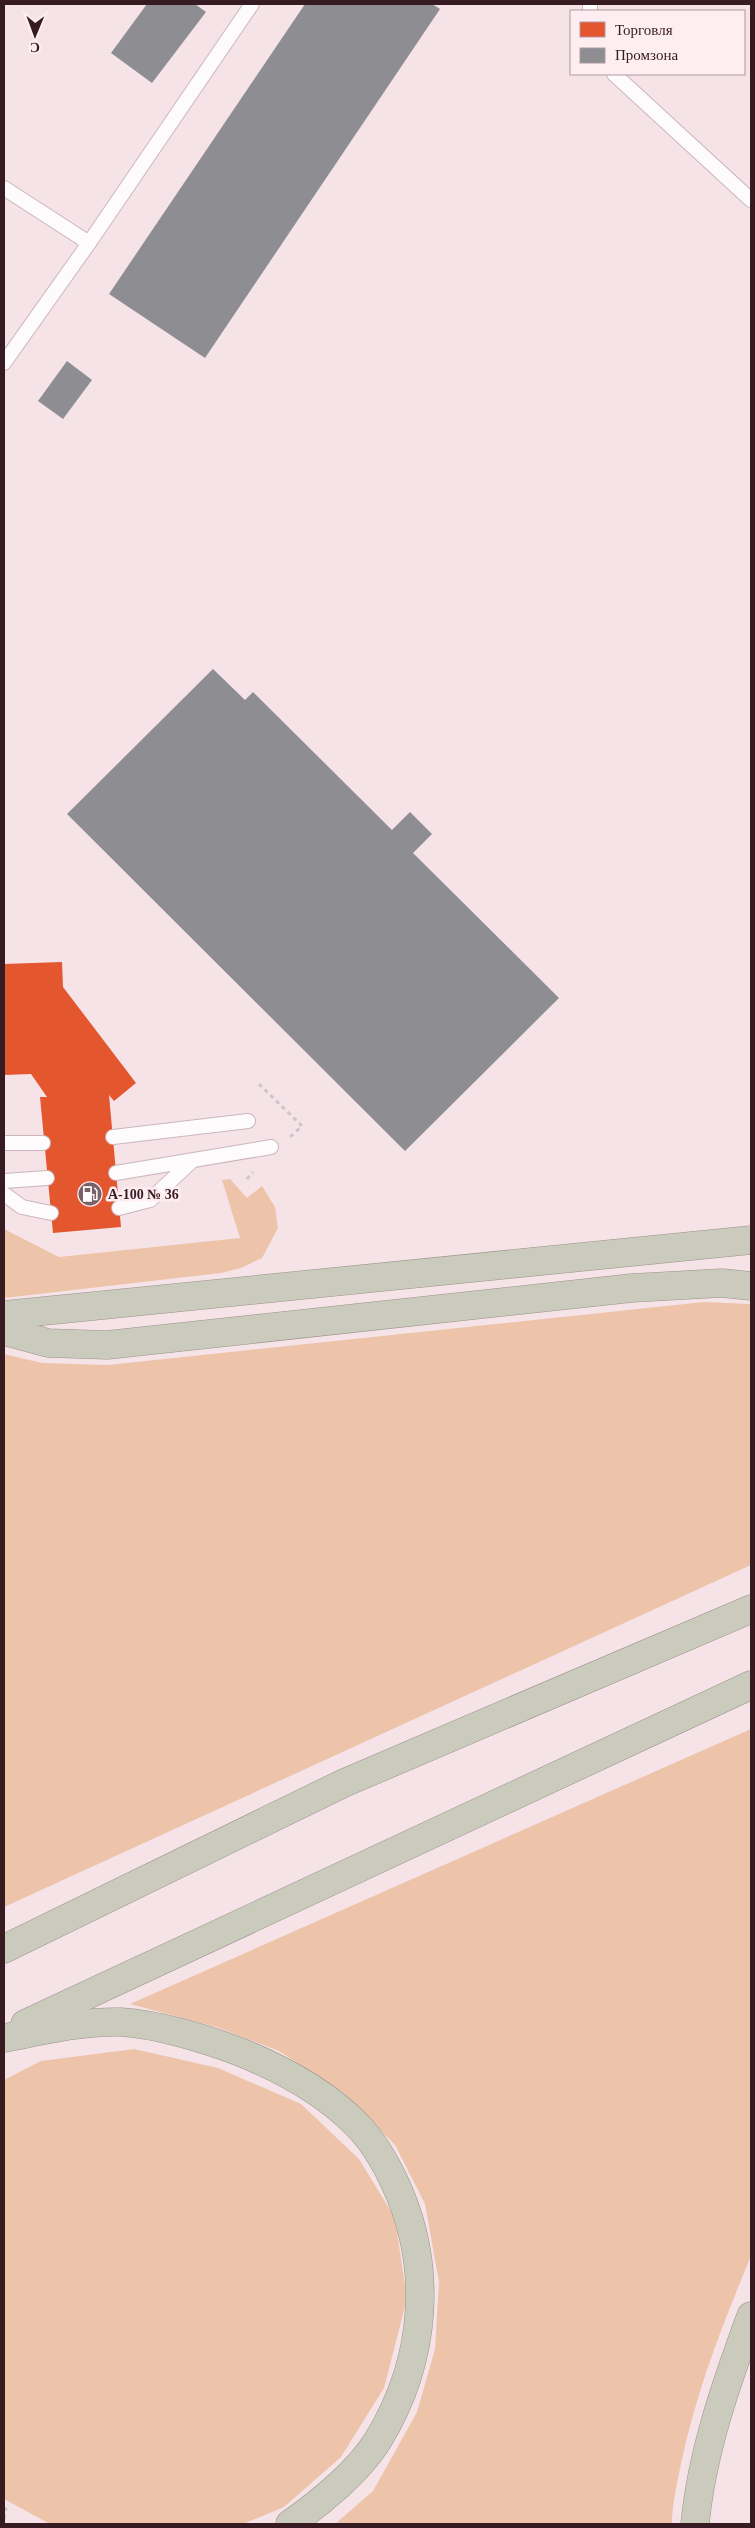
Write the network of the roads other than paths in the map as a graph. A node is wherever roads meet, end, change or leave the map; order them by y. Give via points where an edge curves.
1 (252, 4) edge
2 (615, 75) edge
3 (4, 188) edge
4 (751, 200) edge
5 (89, 243) junction
6 (4, 363) edge
7 (248, 1121) dead end
8 (113, 1137) dead end
9 (4, 1143) edge
10 (43, 1143) dead end
11 (271, 1147) dead end
12 (193, 1160) junction
13 (116, 1173) dead end
14 (46, 1178) dead end
15 (4, 1180) edge
16 (4, 1194) edge
17 (119, 1208) dead end
18 (51, 1213) dead end
19 (751, 1240) edge
20 (751, 1286) edge
21 (4, 1315) edge
22 (4, 1331) edge
23 (751, 1609) edge
24 (751, 1685) edge
25 (4, 1949) edge
26 (4, 2034) edge
27 (4, 2038) edge
28 (751, 2316) edge
29 (290, 2524) edge
30 (695, 2524) edge

1 - 5 lane
2 - 4 lane
3 - 5 lane
5 - 6 lane
7 - 8 lane
9 - 10 lane
11 - 12 lane
12 - 13 lane
12 - 17 lane via 150,1200
14 - 15 lane
16 - 18 lane via 22,1207
19 - 21 highway
20 - 22 highway via 722,1283 632,1288 107,1345 48,1343
23 - 25 highway via 344,1783
24 - 26 highway
27 - 29 highway via 66,2026 121,2022 221,2044 274,2065 321,2094 358,2125 386,2165 405,2205 418,2253 421,2298 415,2346 402,2393 378,2441 340,2484
28 - 30 highway via 718,2405

